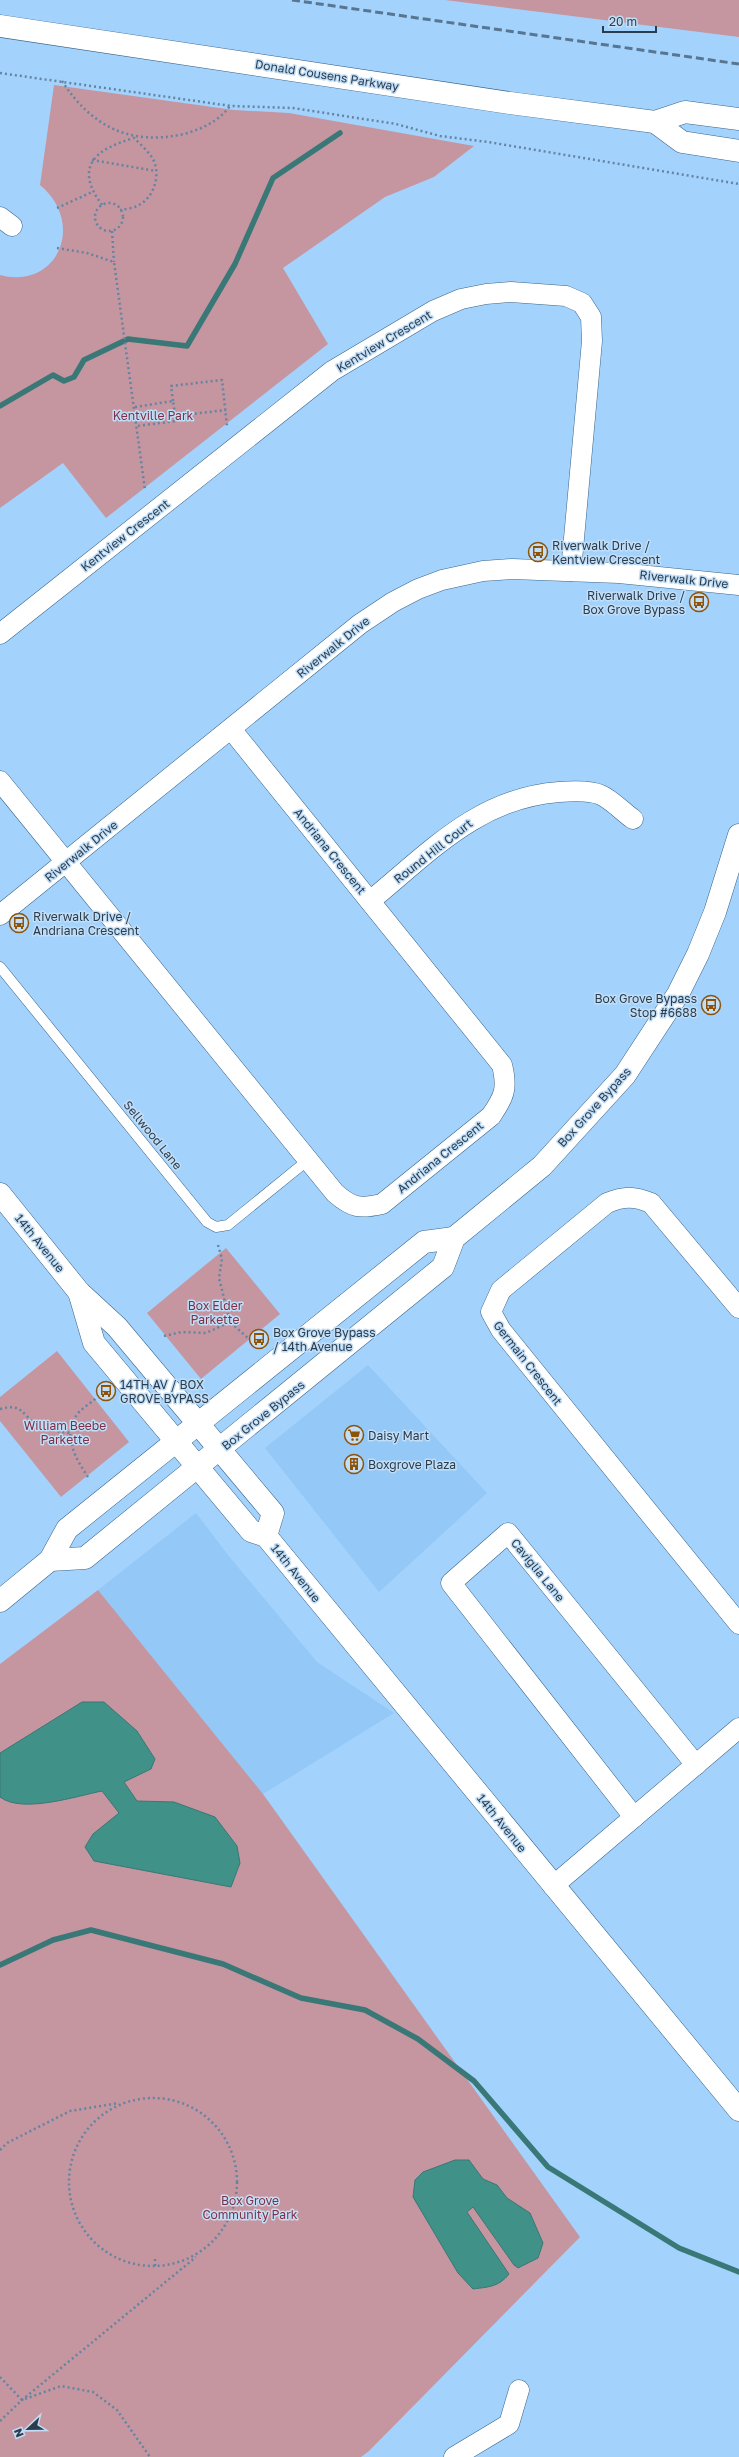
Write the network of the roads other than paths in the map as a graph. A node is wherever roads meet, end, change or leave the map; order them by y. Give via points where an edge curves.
1 (0, 26) edge
2 (739, 119) edge
3 (655, 122) junction
4 (739, 151) edge
5 (571, 571) junction
6 (739, 585) edge
7 (0, 634) edge
8 (231, 729) junction
9 (0, 781) edge
10 (633, 819) dead end
11 (739, 835) edge
12 (67, 863) junction
13 (370, 901) junction
14 (0, 915) edge
15 (0, 967) edge
16 (308, 1160) junction
17 (0, 1194) edge
18 (454, 1238) junction
19 (79, 1292) junction
20 (739, 1308) edge
21 (198, 1422) junction
22 (174, 1442) junction
23 (220, 1449) junction
24 (197, 1468) junction
25 (266, 1536) junction
26 (50, 1560) junction
27 (0, 1601) edge
28 (739, 1624) edge
29 (739, 1728) edge
30 (696, 1765) junction
31 (634, 1817) junction
32 (553, 1886) junction
33 (739, 2110) edge
34 (519, 2390) dead end
35 (454, 2457) edge

1 - 3 main road, Donald Cousens Parkway via 510,103
2 - 3 main road, Donald Cousens Parkway via 685,112
3 - 4 main road, Donald Cousens Parkway via 682,142
5 - 6 street, Riverwalk Drive via 650,575
5 - 7 street, Kentview Crescent via 592,341 591,317 582,302 566,296 512,292 486,294 461,299 433,311 332,371
5 - 8 street, Riverwalk Drive via 483,571 442,580 407,594 360,624
8 - 12 street, Riverwalk Drive
8 - 13 street, Andriana Crescent
9 - 12 street
10 - 13 street, Round Hill Court via 601,795 572,791 534,794 509,801 465,824
11 - 18 main road, Box Grove Bypass via 715,912 698,954 678,994 625,1075 542,1166
12 - 14 street, Riverwalk Drive
12 - 16 street, Andriana Crescent
13 - 16 street, Andriana Crescent via 502,1065 507,1082 502,1099 491,1116 382,1204 364,1208 346,1203 334,1193
15 - 16 lane, Sellwood Lane via 207,1222 216,1227 228,1225
17 - 19 main road, 14th Avenue
18 - 21 main road via 424,1242
18 - 23 main road, Box Grove Bypass via 443,1267
19 - 21 main road, 14th Avenue via 117,1328
19 - 22 main road, 14th Avenue via 94,1343
20 - 28 street, Germain Crescent via 651,1203 636,1197 621,1197 608,1203 501,1290 491,1312 506,1336
21 - 22 main road
21 - 23 main road, 14th Avenue
22 - 24 main road, 14th Avenue
22 - 26 main road via 67,1529
23 - 24 main road, Box Grove Bypass
23 - 25 main road, 14th Avenue via 273,1513
24 - 25 main road, 14th Avenue via 251,1531
24 - 26 main road, Box Grove Bypass via 85,1558
25 - 32 main road, 14th Avenue
26 - 27 main road
29 - 30 street
30 - 31 street
30 - 31 street, Caviglia Lane via 508,1534 451,1583
31 - 32 street
32 - 33 main road, 14th Avenue
34 - 35 street via 509,2424

